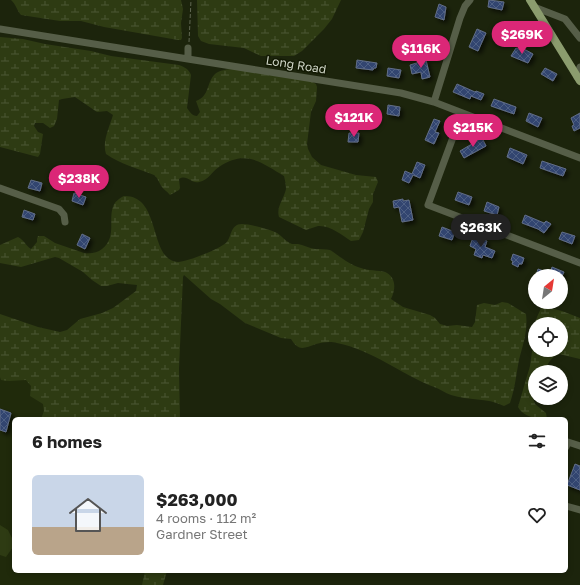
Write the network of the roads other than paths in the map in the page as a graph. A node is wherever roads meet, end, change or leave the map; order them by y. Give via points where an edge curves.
1 (470, 0) edge
2 (532, 4) edge
3 (0, 29) edge
4 (580, 38) edge
5 (188, 48) road end
6 (188, 59) junction
7 (580, 67) edge
8 (579, 79) edge
9 (434, 102) junction
10 (462, 113) junction
11 (580, 158) edge
12 (0, 188) edge
13 (65, 222) dead end
14 (580, 263) edge
15 (568, 442) edge
16 (580, 446) edge
17 (568, 507) edge
18 (580, 510) edge

1 - 9 street via 462,12
2 - 4 street via 565,19
2 - 8 main road
3 - 6 street, Long Road
5 - 6 street
6 - 9 street, Long Road via 385,90
7 - 8 street
9 - 10 street, Long Road
10 - 11 street, Long Road
10 - 14 street via 428,204
12 - 13 street via 59,208
15 - 16 street
17 - 18 street

